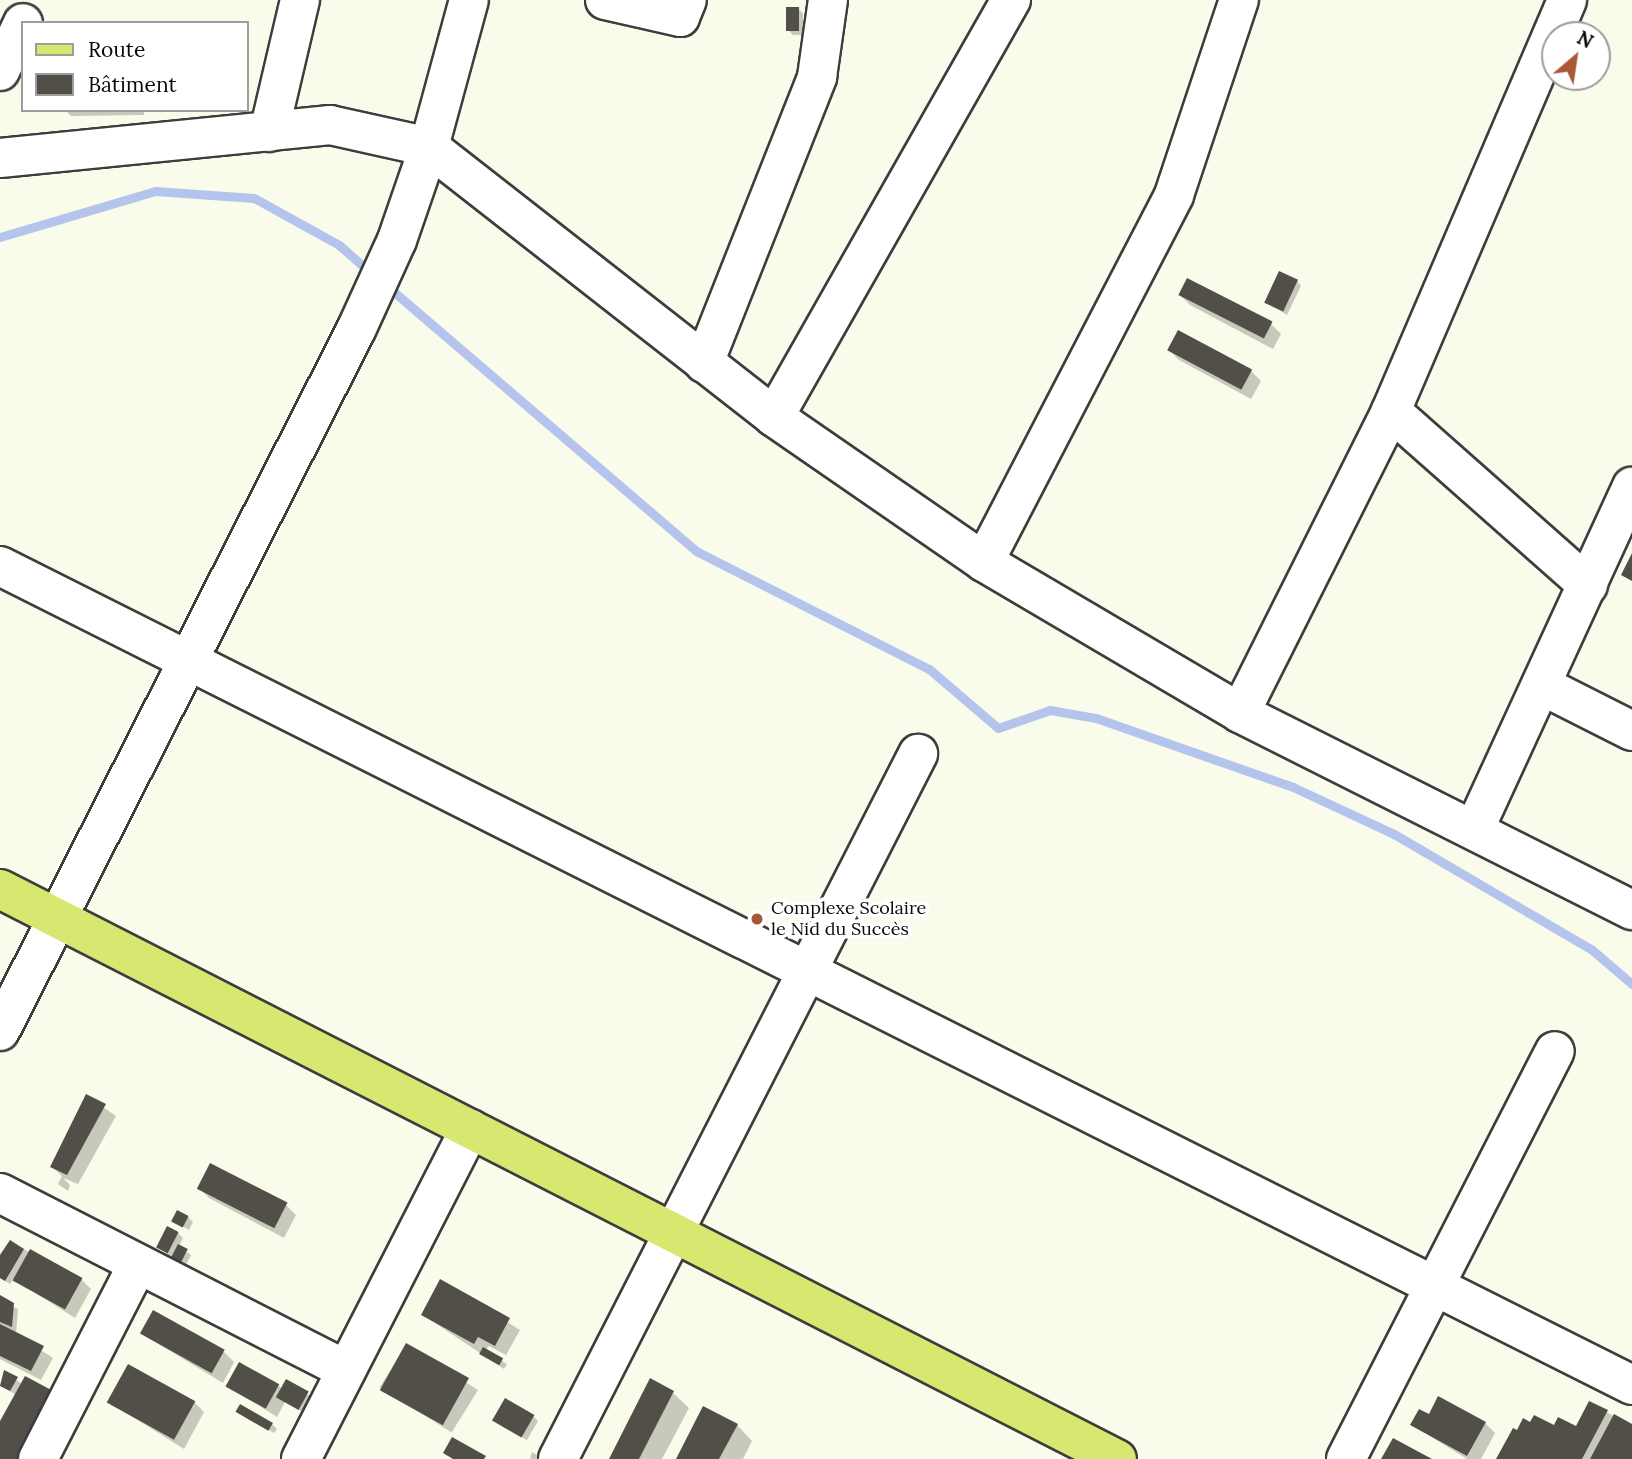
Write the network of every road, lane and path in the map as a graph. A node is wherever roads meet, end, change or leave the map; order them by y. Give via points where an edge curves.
1 (34, 0) edge
2 (300, 0) edge
3 (469, 0) edge
4 (605, 0) edge
5 (687, 0) edge
6 (828, 0) edge
7 (1011, 0) edge
8 (1239, 0) edge
9 (1567, 0) edge
10 (24, 21) edge
11 (21, 27) edge
12 (0, 71) edge
13 (269, 132) junction
14 (429, 147) junction
15 (0, 158) edge
16 (704, 363) junction
17 (1391, 411) junction
18 (774, 417) junction
19 (1632, 487) edge
20 (984, 562) junction
21 (0, 566) edge
22 (1588, 585) junction
23 (189, 660) junction
24 (1541, 685) junction
25 (1240, 713) junction
26 (1632, 731) edge
27 (918, 754) dead end
28 (1474, 830) junction
29 (0, 889) edge
30 (1632, 910) edge
31 (57, 918) junction
32 (807, 971) junction
33 (0, 1031) edge
34 (1555, 1051) dead end
35 (470, 1129) junction
36 (0, 1193) edge
37 (673, 1233) junction
38 (138, 1264) junction
39 (1434, 1285) junction
40 (346, 1370) junction
41 (1632, 1385) edge
42 (1098, 1455) edge
43 (38, 1459) edge
44 (301, 1459) edge
45 (558, 1459) edge
46 (1346, 1459) edge

1 - 10 street
2 - 13 street
3 - 14 street
4 - 5 street via 680,18
6 - 16 street via 817,77
7 - 18 street
8 - 20 street via 1174,195
9 - 17 street
11 - 12 street
13 - 14 street via 330,125
13 - 15 street
14 - 16 street
14 - 23 street via 397,240 356,330
16 - 18 street
17 - 22 street
17 - 25 street
18 - 20 street
19 - 22 street
20 - 25 street
21 - 23 street
22 - 24 street
23 - 31 street
23 - 32 street
24 - 26 street
24 - 28 street
25 - 28 street
27 - 32 street
28 - 30 street
29 - 31 main road
31 - 33 street
31 - 35 main road
32 - 37 street
32 - 39 street
34 - 39 street
35 - 37 main road
35 - 40 street
36 - 38 street
37 - 42 main road
37 - 45 street
38 - 40 street
38 - 43 street
39 - 41 street
39 - 46 street
40 - 44 street

